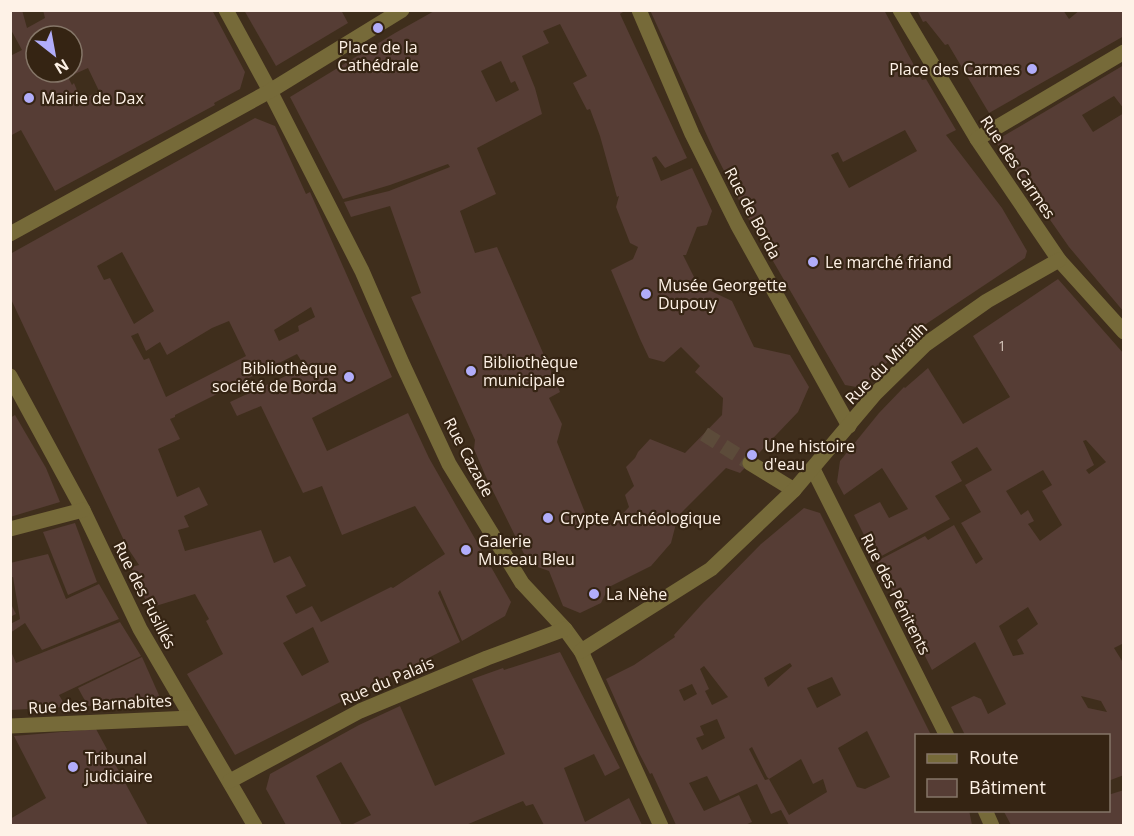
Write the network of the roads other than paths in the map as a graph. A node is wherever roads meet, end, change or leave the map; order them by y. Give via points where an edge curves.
1 (226, 10) edge
2 (402, 10) edge
3 (639, 10) edge
4 (900, 10) edge
5 (1124, 51) edge
6 (270, 90) junction
7 (976, 139) junction
8 (10, 234) edge
9 (1059, 260) junction
10 (1124, 332) edge
11 (10, 376) edge
12 (849, 426) junction
13 (750, 463) tunnel mouth
14 (813, 469) junction
15 (794, 490) junction
16 (83, 510) junction
17 (10, 529) edge
18 (566, 629) junction
19 (581, 651) junction
20 (191, 718) junction
21 (10, 726) edge
22 (946, 734) edge
23 (230, 781) junction
24 (255, 825) edge
25 (661, 825) edge

1 - 6 street, Rue Cazade
2 - 6 street
3 - 12 street, Rue de Borda via 692,134 737,224
4 - 7 street, Rue des Carmes
5 - 7 street
6 - 8 street
6 - 18 street, Rue Cazade via 362,271 449,464 522,583
7 - 9 street, Rue des Carmes
9 - 10 street, Rue des Carmes
9 - 12 street, Rue du Mirailh via 987,301 926,344
11 - 16 street, Rue des Fusillés
12 - 14 street, Rue du Mirailh
13 - 15 street
14 - 15 street, Rue du Mirailh
14 - 22 street, Rue des Pénitents
15 - 19 street, Rue du Mirailh via 711,568
16 - 17 street
16 - 20 street, Rue des Fusillés via 140,629
18 - 19 street, Rue Cazade
18 - 23 street, Rue du Palais via 360,711
19 - 25 street, Rue Cazade
20 - 21 street, Rue des Barnabites
20 - 23 street, Rue des Fusillés
23 - 24 street, Rue des Fusillés

